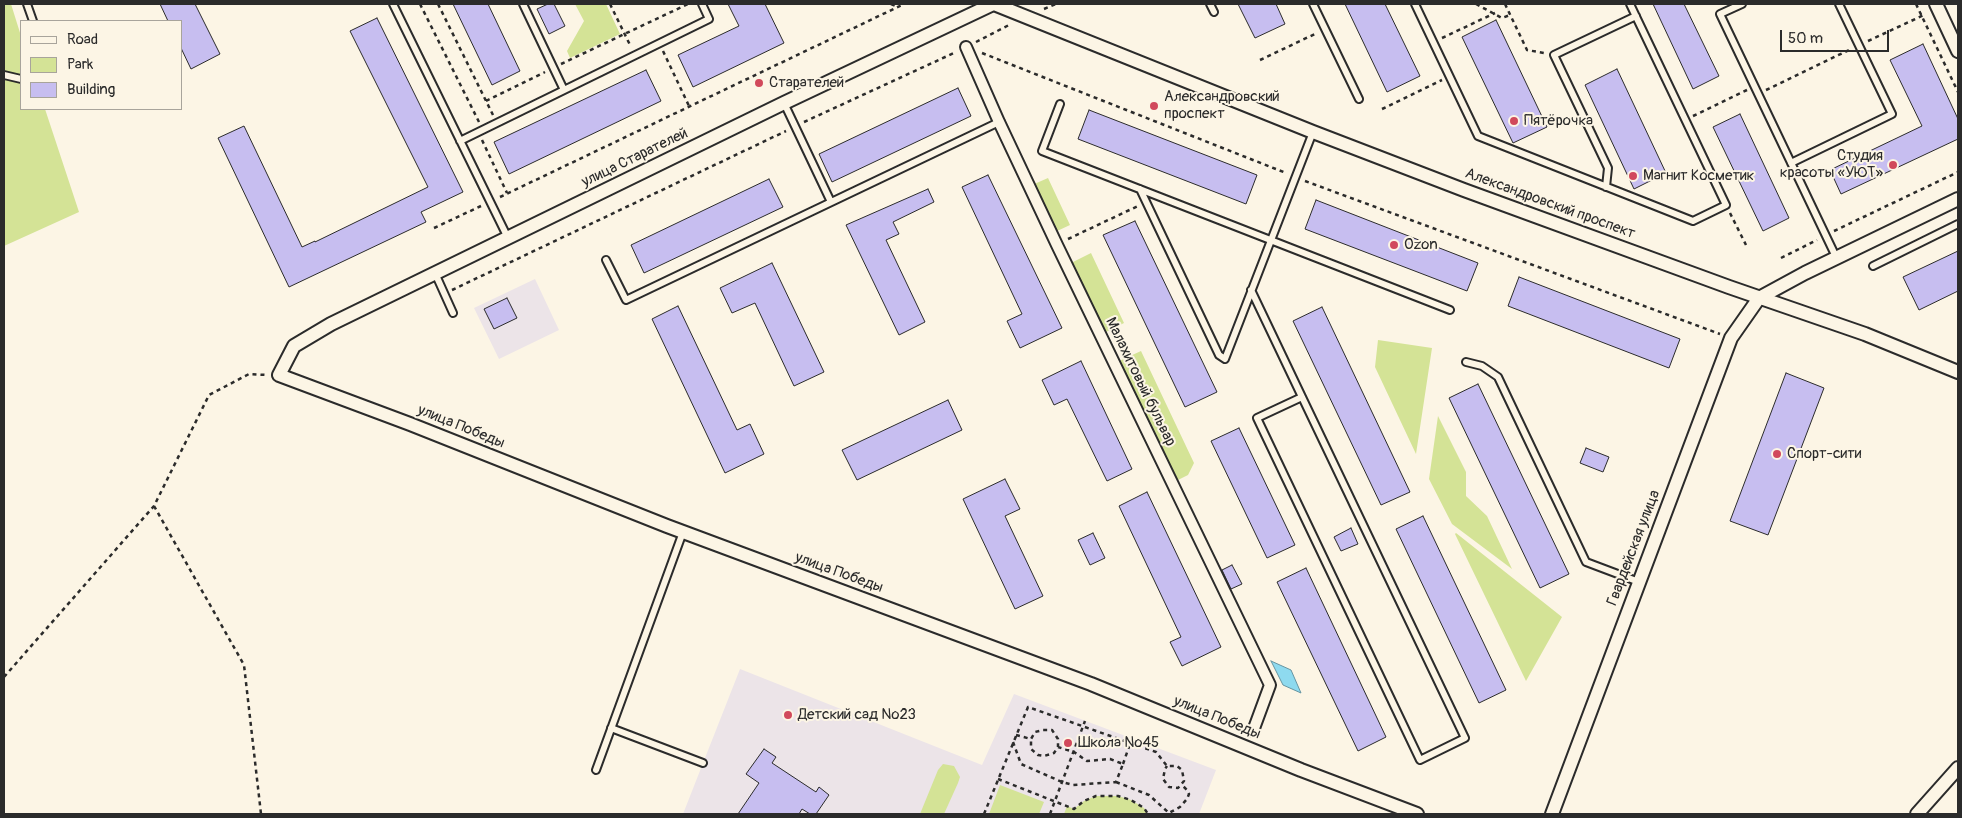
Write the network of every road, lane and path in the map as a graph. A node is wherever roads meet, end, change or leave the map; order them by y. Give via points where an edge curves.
1 (27, 4) edge
2 (393, 4) edge
3 (420, 4) edge
4 (438, 4) edge
5 (523, 4) edge
6 (610, 4) edge
7 (688, 4) edge
8 (702, 4) edge
9 (891, 4) edge
10 (904, 4) edge
11 (994, 4) edge
12 (1056, 4) edge
13 (1210, 4) edge
14 (1313, 4) edge
15 (1415, 4) edge
16 (1476, 4) edge
17 (1505, 4) edge
18 (1630, 4) edge
19 (1839, 4) edge
20 (1916, 4) edge
21 (1737, 5) edge
22 (1937, 6) edge
23 (898, 7) junction
24 (1042, 10) dead end
25 (1214, 12) dead end
26 (1494, 13) junction
27 (1510, 14) junction
28 (1636, 16) junction
29 (1922, 16) junction
30 (33, 20) edge
31 (1013, 23) dead end
32 (1325, 29) junction
33 (625, 34) junction
34 (1433, 42) junction
35 (659, 44) junction
36 (1859, 46) junction
37 (966, 47) junction
38 (1958, 51) edge
39 (1554, 55) junction
40 (635, 56) junction
41 (1260, 60) dead end
42 (554, 68) junction
43 (4, 75) edge
44 (1450, 76) junction
45 (20, 79) edge
46 (1755, 86) junction
47 (564, 90) junction
48 (1958, 92) edge
49 (1758, 94) junction
50 (1359, 99) dead end
51 (486, 101) junction
52 (784, 103) junction
53 (1060, 104) dead end
54 (689, 106) junction
55 (1382, 108) dead end
56 (1685, 120) junction
57 (999, 122) junction
58 (497, 123) junction
59 (796, 127) junction
60 (480, 131) junction
61 (1313, 132) junction
62 (460, 141) junction
63 (1791, 162) junction
64 (1958, 172) edge
65 (1295, 177) junction
66 (1606, 187) junction
67 (1140, 189) junction
68 (507, 193) junction
69 (1958, 199) edge
70 (490, 201) junction
71 (831, 202) junction
72 (1146, 202) junction
73 (1726, 205) junction
74 (1958, 224) edge
75 (434, 228) dead end
76 (1826, 235) junction
77 (509, 239) junction
78 (1271, 240) junction
79 (1057, 245) junction
80 (1746, 245) dead end
81 (1781, 258) dead end
82 (1837, 259) junction
83 (606, 260) dead end
84 (1873, 266) dead end
85 (435, 273) junction
86 (1251, 290) junction
87 (444, 294) junction
88 (1759, 298) junction
89 (1450, 310) dead end
90 (453, 313) dead end
91 (1731, 338) junction
92 (1466, 362) dead end
93 (1958, 372) edge
94 (279, 375) junction
95 (1302, 396) junction
96 (154, 506) junction
97 (683, 532) junction
98 (1639, 582) junction
99 (4, 676) edge
100 (1085, 721) dead end
101 (1083, 726) junction
102 (611, 728) junction
103 (1253, 731) dead end
104 (1016, 734) junction
105 (1031, 739) junction
106 (1013, 742) junction
107 (1130, 743) junction
108 (1058, 747) junction
109 (1074, 752) junction
110 (703, 764) dead end
111 (1123, 764) junction
112 (1167, 766) junction
113 (1958, 768) edge
114 (596, 770) dead end
115 (998, 779) junction
116 (1062, 782) junction
117 (1116, 782) junction
118 (1182, 785) junction
119 (1056, 801) junction
120 (261, 814) edge
121 (984, 814) edge
122 (1050, 814) edge
123 (1148, 814) edge
124 (1168, 814) edge
125 (1417, 814) edge
126 (1552, 814) edge
127 (1917, 814) edge

1 - 30 lane
2 - 62 lane
3 - 60 path
4 - 51 path
5 - 42 lane
6 - 33 path
7 - 33 path
8 - 35 lane via 709,19
9 - 23 path
10 - 23 path
11 - 52 street, улица Старателей
11 - 61 street, Александровский проспект
12 - 24 path
13 - 25 lane
14 - 32 lane
15 - 34 lane
16 - 26 path
17 - 27 path
18 - 28 lane
19 - 36 lane
20 - 29 path
21 - 46 lane via 1720,14
22 - 29 path
22 - 38 street
23 - 54 path
26 - 27 path via 1502,18
26 - 34 path
27 - 39 path via 1527,50
28 - 39 lane
28 - 56 lane
29 - 36 path
29 - 48 path
31 - 37 path
32 - 41 path
32 - 50 lane
33 - 40 path
33 - 42 path
34 - 44 lane
35 - 40 lane
35 - 54 path
36 - 49 path
36 - 63 lane via 1892,114
37 - 57 street, Малахитовый бульвар
37 - 59 path
37 - 65 path
39 - 66 lane via 1608,168
40 - 47 lane
42 - 47 lane
42 - 51 path
43 - 45 lane
44 - 55 path
44 - 66 lane via 1478,136
46 - 49 lane
46 - 56 path
47 - 58 lane
49 - 63 lane
51 - 58 path
52 - 59 lane
52 - 77 street, улица Старателей
53 - 67 lane via 1042,151
54 - 68 path
56 - 73 lane
57 - 71 lane
57 - 79 street, Малахитовый бульвар
58 - 60 lane
59 - 71 lane
59 - 87 path
60 - 62 lane
60 - 68 path
61 - 65 lane
61 - 88 street, Александровский проспект
62 - 70 lane
63 - 76 lane
64 - 76 path
65 - 78 lane
65 - 91 path
66 - 73 lane via 1693,221
67 - 72 lane
67 - 78 lane
68 - 70 path
69 - 82 street
70 - 75 path
70 - 77 lane
71 - 83 lane via 626,300
72 - 79 path
72 - 86 lane via 1219,355 1224,359
73 - 80 path
74 - 84 lane
76 - 81 path
76 - 82 lane
77 - 85 street, улица Старателей
78 - 86 lane
78 - 89 lane
79 - 103 street, Малахитовый бульвар via 1270,685
82 - 88 street
85 - 87 lane
85 - 94 street, улица Старателей via 331,324 294,346
86 - 95 lane
87 - 90 lane
88 - 91 street, Гвардейская улица
88 - 93 street, Александровский проспект via 1865,334
91 - 98 street, Гвардейская улица
92 - 98 lane via 1482,366 1498,377 1586,562
94 - 96 path via 249,374 209,395
94 - 97 street, улица Победы
95 - 95 lane via 1257,418 1420,760 1466,738
96 - 99 path
96 - 120 path via 244,665
97 - 102 lane
97 - 125 street, улица Победы via 1091,684
98 - 126 street, Гвардейская улица
100 - 101 path
101 - 104 path via 1028,706
101 - 107 path
101 - 109 path
102 - 110 lane
102 - 114 lane
104 - 105 path
104 - 106 path
105 - 108 path via 1031,749 1038,755 1054,753
105 - 108 path via 1035,732 1052,730 1058,739
106 - 115 path
106 - 116 path via 1021,764
107 - 111 path
107 - 112 path via 1156,752
108 - 109 path
109 - 111 path via 1087,761 1110,759
109 - 116 path
111 - 117 path
112 - 118 path via 1177,766 1182,770
112 - 118 path via 1163,775 1166,784 1178,788
113 - 127 street
115 - 119 path
115 - 121 path
116 - 117 path via 1073,785
116 - 119 path
117 - 124 path via 1149,795
118 - 124 path via 1189,794 1187,799
119 - 122 path
119 - 123 path via 1074,809 1096,796 1118,796 1131,800

